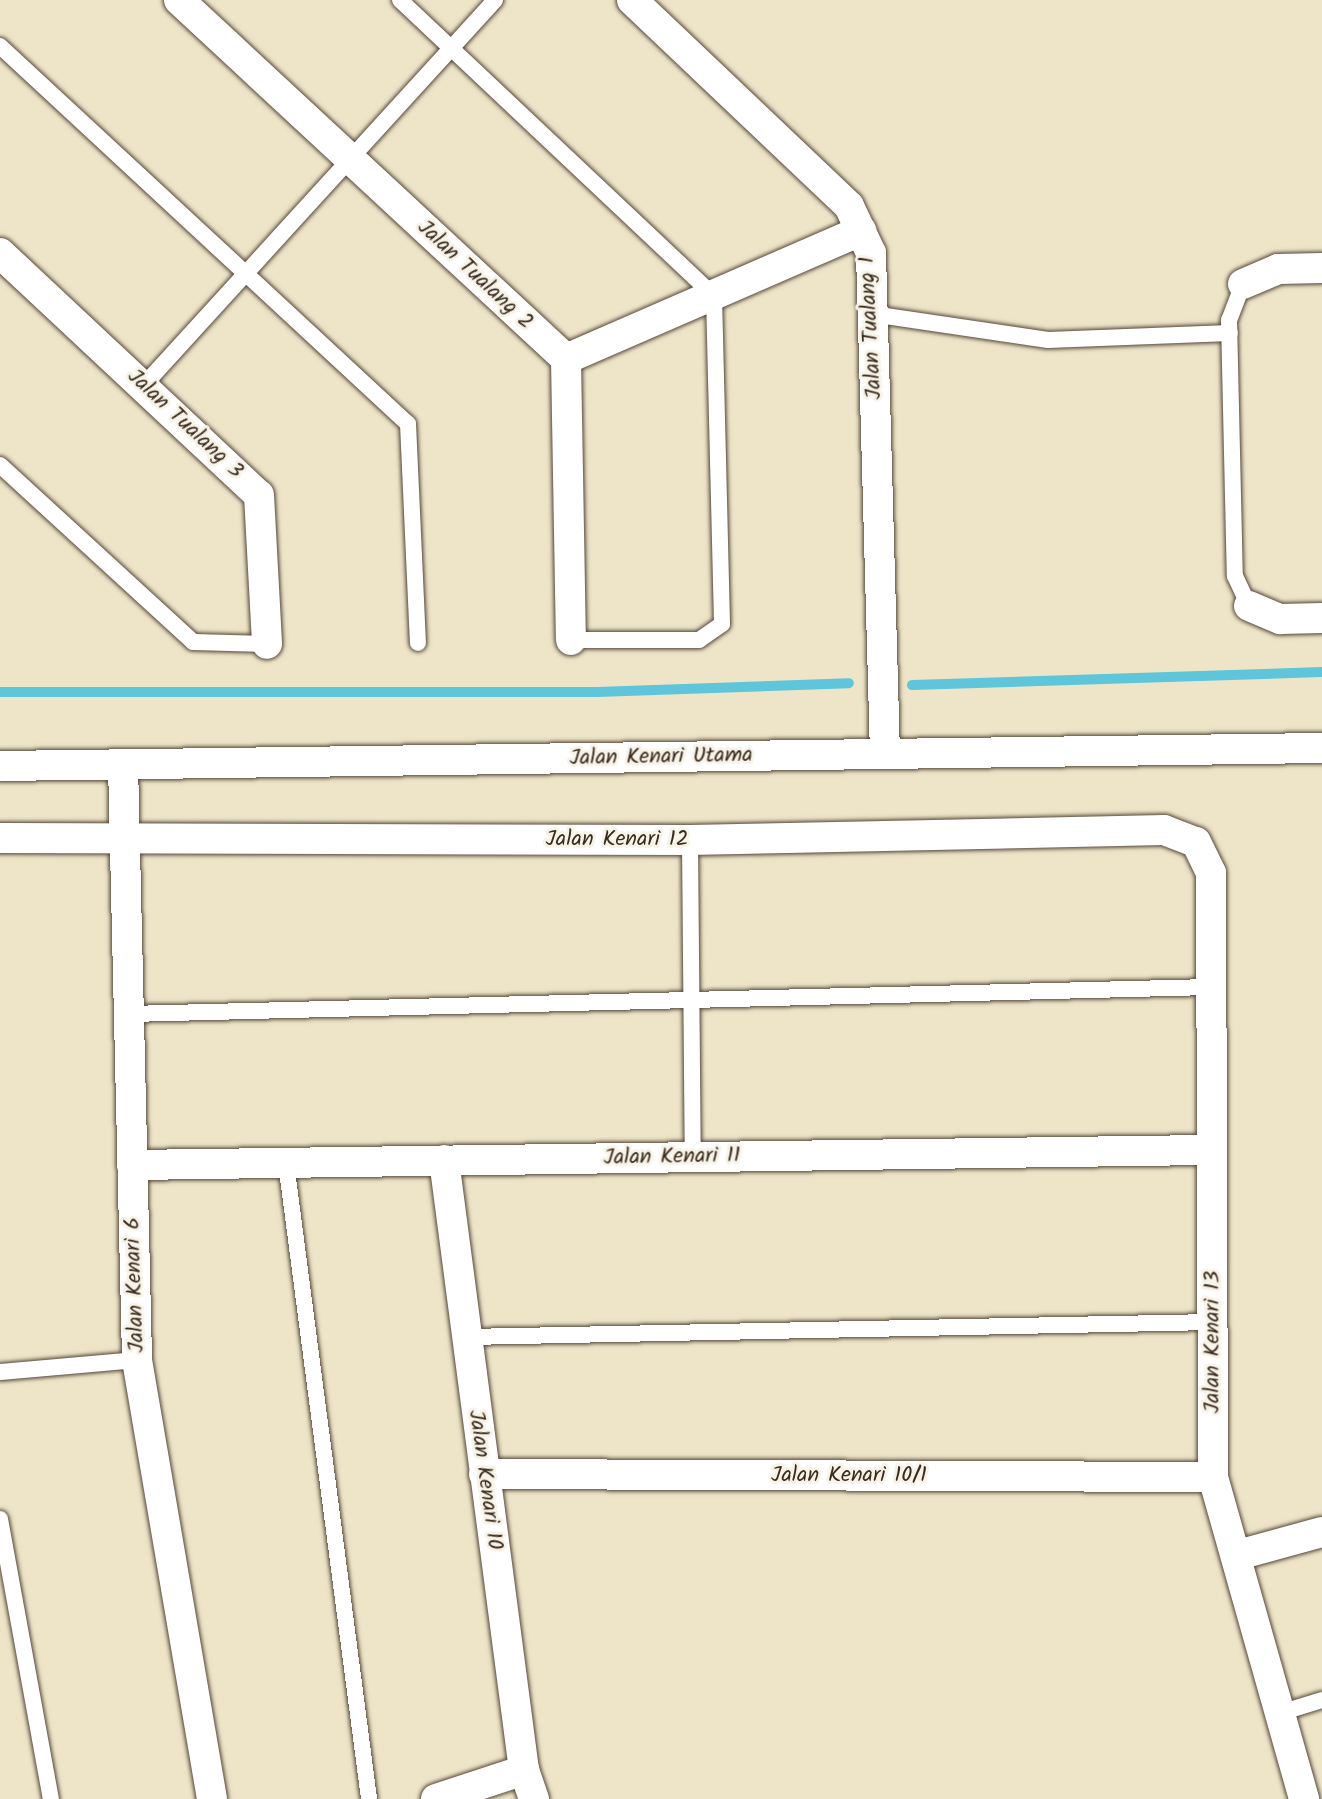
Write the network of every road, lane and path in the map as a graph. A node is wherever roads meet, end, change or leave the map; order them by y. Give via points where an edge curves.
1 (179, 0) edge
2 (400, 0) edge
3 (495, 0) edge
4 (632, 0) edge
5 (0, 46) edge
6 (451, 48) junction
7 (350, 158) junction
8 (861, 231) junction
9 (0, 253) edge
10 (1322, 268) edge
11 (247, 272) junction
12 (1243, 284) joint
13 (714, 296) junction
14 (872, 314) junction
15 (1230, 333) junction
16 (566, 359) junction
17 (144, 385) junction
18 (0, 465) edge
19 (1249, 606) joint
20 (1322, 618) edge
21 (571, 640) joint
22 (418, 643) dead end
23 (267, 644) joint
24 (1322, 748) edge
25 (885, 754) junction
26 (123, 764) junction
27 (0, 766) edge
28 (124, 837) junction
29 (0, 838) edge
30 (690, 840) junction
31 (1211, 873) joint
32 (1211, 987) junction
33 (691, 1000) junction
34 (129, 1014) junction
35 (1212, 1150) junction
36 (693, 1157) junction
37 (444, 1160) junction
38 (286, 1163) junction
39 (132, 1165) junction
40 (1213, 1322) junction
41 (466, 1337) junction
42 (137, 1360) junction
43 (0, 1372) edge
44 (484, 1474) junction
45 (1213, 1477) junction
46 (0, 1519) edge
47 (1322, 1532) edge
48 (1238, 1555) junction
49 (1322, 1700) edge
50 (1280, 1713) junction
51 (524, 1770) junction
52 (51, 1799) edge
53 (212, 1799) edge
54 (369, 1799) edge
55 (436, 1799) edge
56 (534, 1799) edge
57 (1304, 1799) edge

1 - 7 street, Jalan Tualang 2
2 - 6 lane
3 - 6 lane
4 - 8 street, Jalan Tualang 1 via 849,206
5 - 11 lane
6 - 7 lane
6 - 13 lane
7 - 11 lane
7 - 16 street, Jalan Tualang 2
8 - 13 street
8 - 14 street, Jalan Tualang 1 via 871,253
9 - 17 street, Jalan Tualang 3
10 - 12 street via 1269,270
11 - 17 lane
11 - 22 lane via 411,430
12 - 15 lane via 1233,301
13 - 16 street
13 - 21 lane via 722,624 699,640
14 - 15 lane via 1048,340
14 - 25 street, Jalan Tualang 1
15 - 19 lane via 1235,576
16 - 21 street
17 - 23 street, Jalan Tualang 3 via 259,495
18 - 23 lane via 193,642
19 - 20 street via 1280,619
24 - 25 street, Jalan Kenari Utama
25 - 26 street, Jalan Kenari Utama
26 - 27 street, Jalan Kenari Utama
26 - 28 street, Jalan Kenari 6
28 - 29 street, Jalan Kenari 12
28 - 30 street, Jalan Kenari 12
28 - 34 street, Jalan Kenari 6
30 - 31 street, Jalan Kenari 12 via 1164,830 1196,842
30 - 33 lane
31 - 32 street, Jalan Kenari 13
32 - 33 lane
32 - 35 street, Jalan Kenari 13
33 - 34 lane
33 - 36 lane
34 - 39 street, Jalan Kenari 6
35 - 36 street, Jalan Kenari 11
35 - 40 street, Jalan Kenari 13
36 - 37 street, Jalan Kenari 11
37 - 38 street, Jalan Kenari 11
37 - 41 street, Jalan Kenari 10
38 - 39 street, Jalan Kenari 11
38 - 54 lane
39 - 42 street, Jalan Kenari 6
40 - 41 lane
40 - 45 street, Jalan Kenari 13
41 - 44 street, Jalan Kenari 10
42 - 43 lane
42 - 53 street, Jalan Kenari 6
44 - 45 street, Jalan Kenari 10/1
44 - 51 street, Jalan Kenari 10
45 - 48 street, Jalan Kenari 13
46 - 52 lane
47 - 48 street
48 - 50 street, Jalan Kenari 13
49 - 50 lane
50 - 57 street, Jalan Kenari 13
51 - 55 street
51 - 56 street, Jalan Kenari 10

